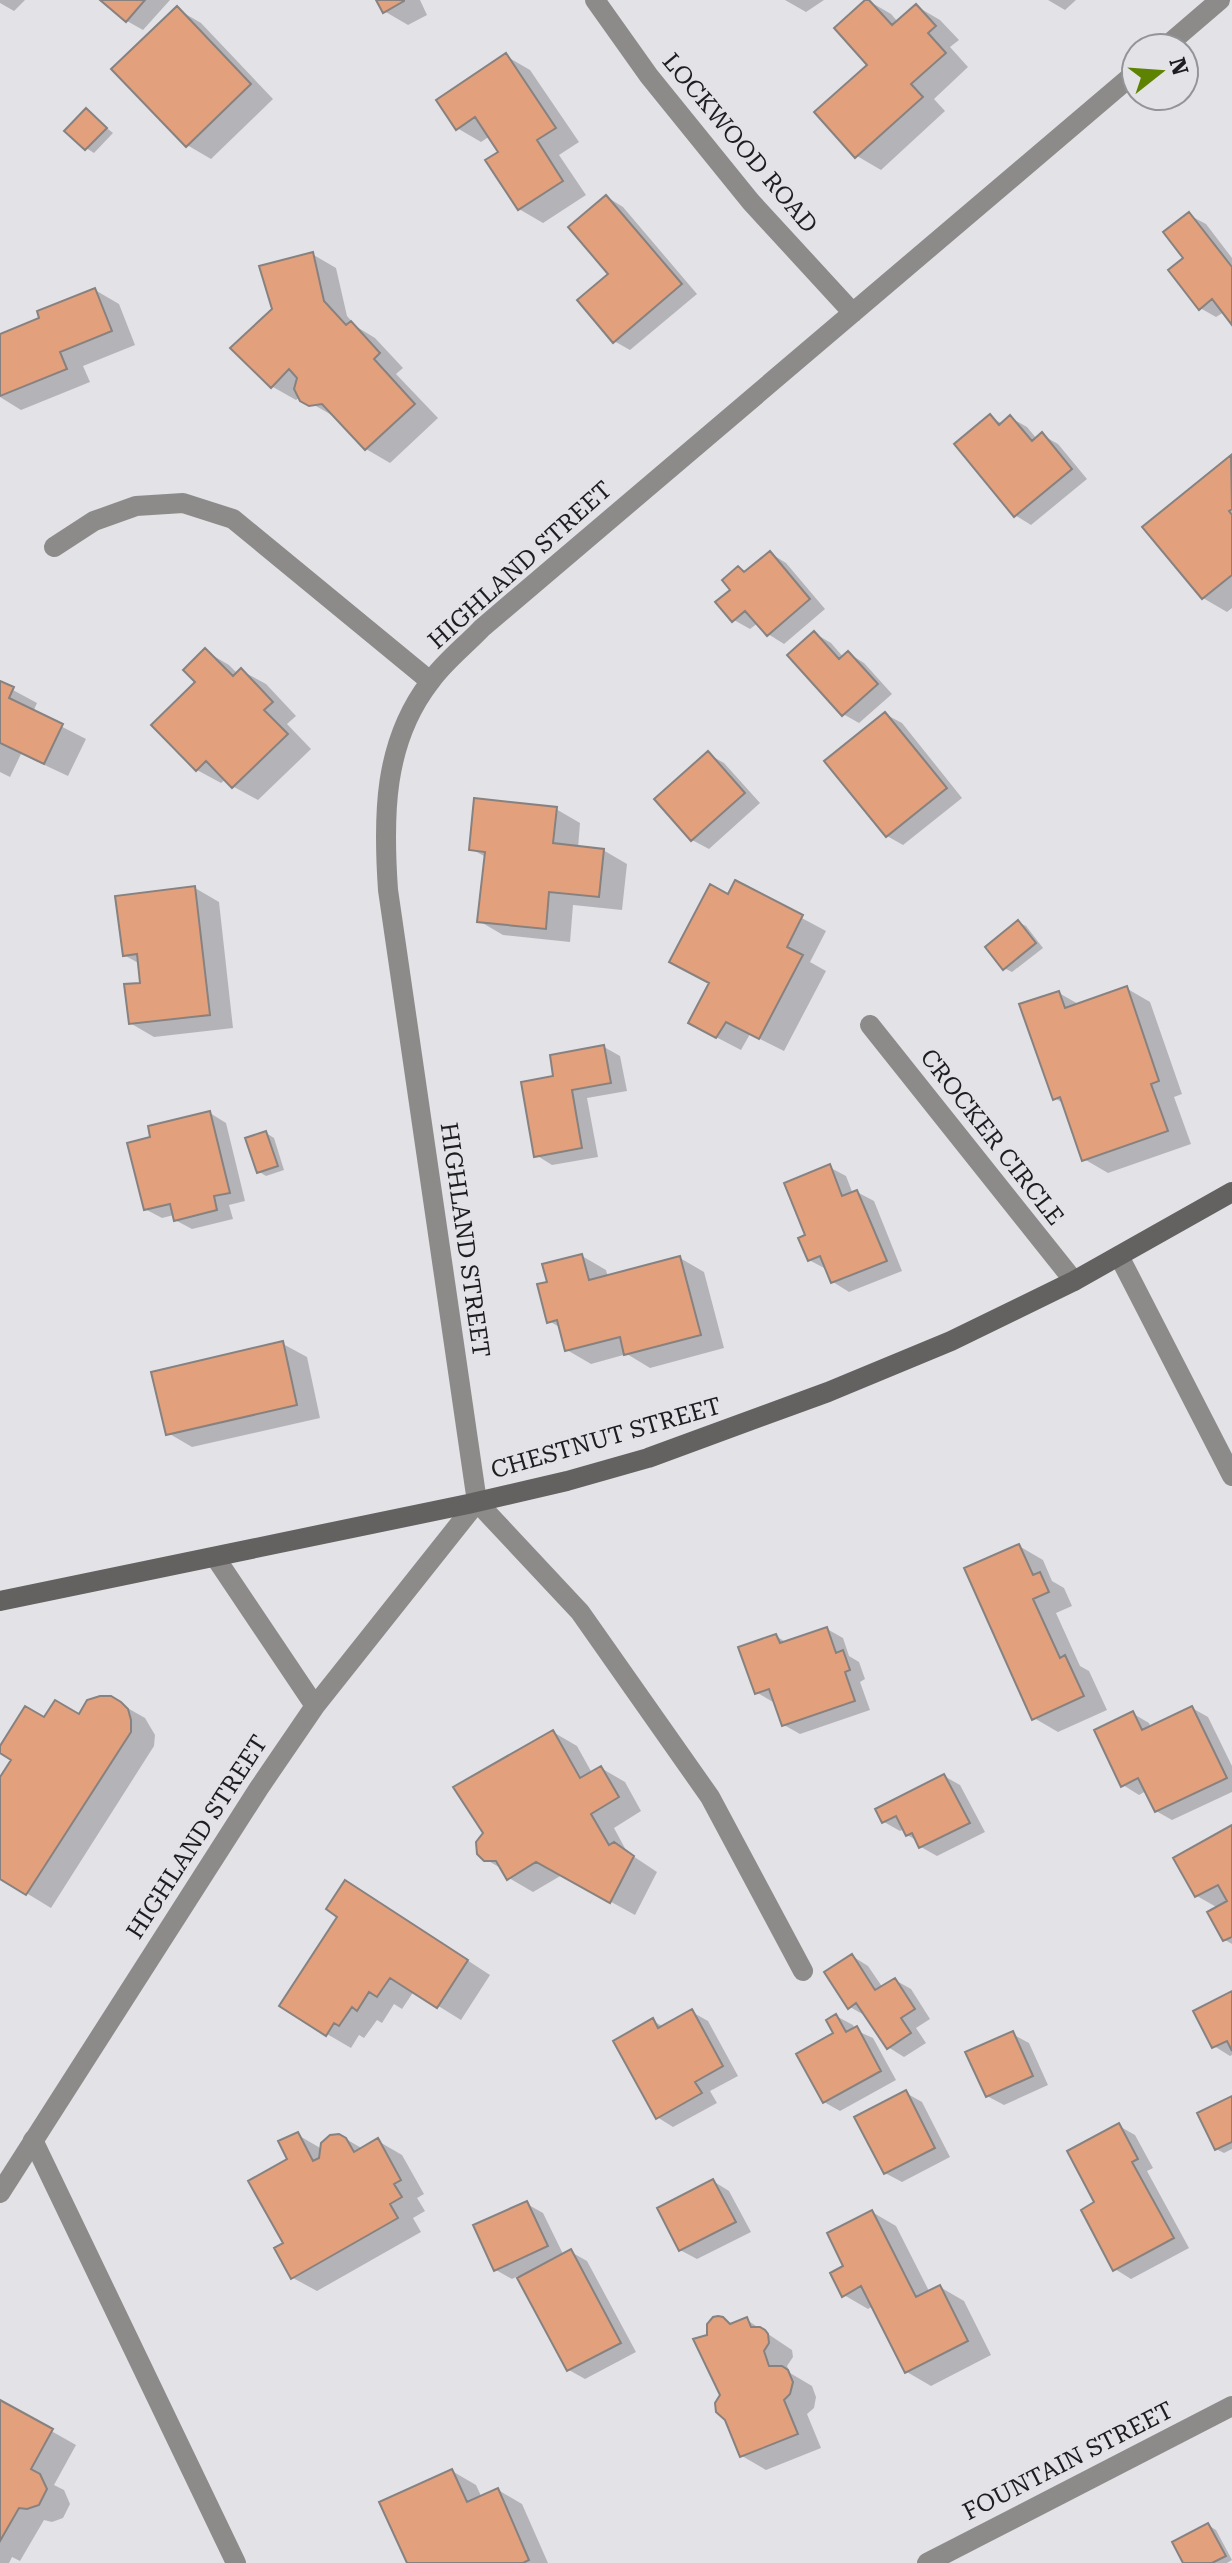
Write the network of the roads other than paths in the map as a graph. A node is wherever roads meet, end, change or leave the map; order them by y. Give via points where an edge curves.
1 (595, 0) edge
2 (1220, 0) edge
3 (1183, 32) edge
4 (1120, 86) edge
5 (853, 313) junction
6 (54, 547) dead end
7 (430, 681) junction
8 (870, 1025) dead end
9 (1232, 1192) edge
10 (1119, 1256) junction
11 (1074, 1281) junction
12 (1232, 1476) edge
13 (477, 1502) junction
14 (215, 1557) junction
15 (0, 1601) edge
16 (315, 1706) junction
17 (803, 1971) dead end
18 (33, 2140) junction
19 (0, 2193) edge
20 (1232, 2406) edge
21 (956, 2556) edge
22 (236, 2563) edge
23 (927, 2563) edge

1 - 5 street, LOCKWOOD ROAD via 751,202
2 - 3 street
4 - 5 street, HIGHLAND STREET
5 - 7 street, HIGHLAND STREET via 482,628
6 - 7 street via 94,521 136,506 183,503 233,519
7 - 13 street, HIGHLAND STREET via 407,723 389,775 384,832 388,890
8 - 11 street, CROCKER CIRCLE
9 - 10 main road, CHESTNUT STREET
10 - 11 main road, CHESTNUT STREET
10 - 12 street
11 - 13 main road, CHESTNUT STREET via 951,1341 726,1431 607,1470
13 - 14 main road, CHESTNUT STREET
13 - 16 street, HIGHLAND STREET
13 - 17 street via 580,1612 701,1785
14 - 15 main road, CHESTNUT STREET
14 - 16 street
16 - 18 street, HIGHLAND STREET
18 - 19 street, HIGHLAND STREET
18 - 22 street
20 - 21 street, FOUNTAIN STREET
21 - 23 street, FOUNTAIN STREET

